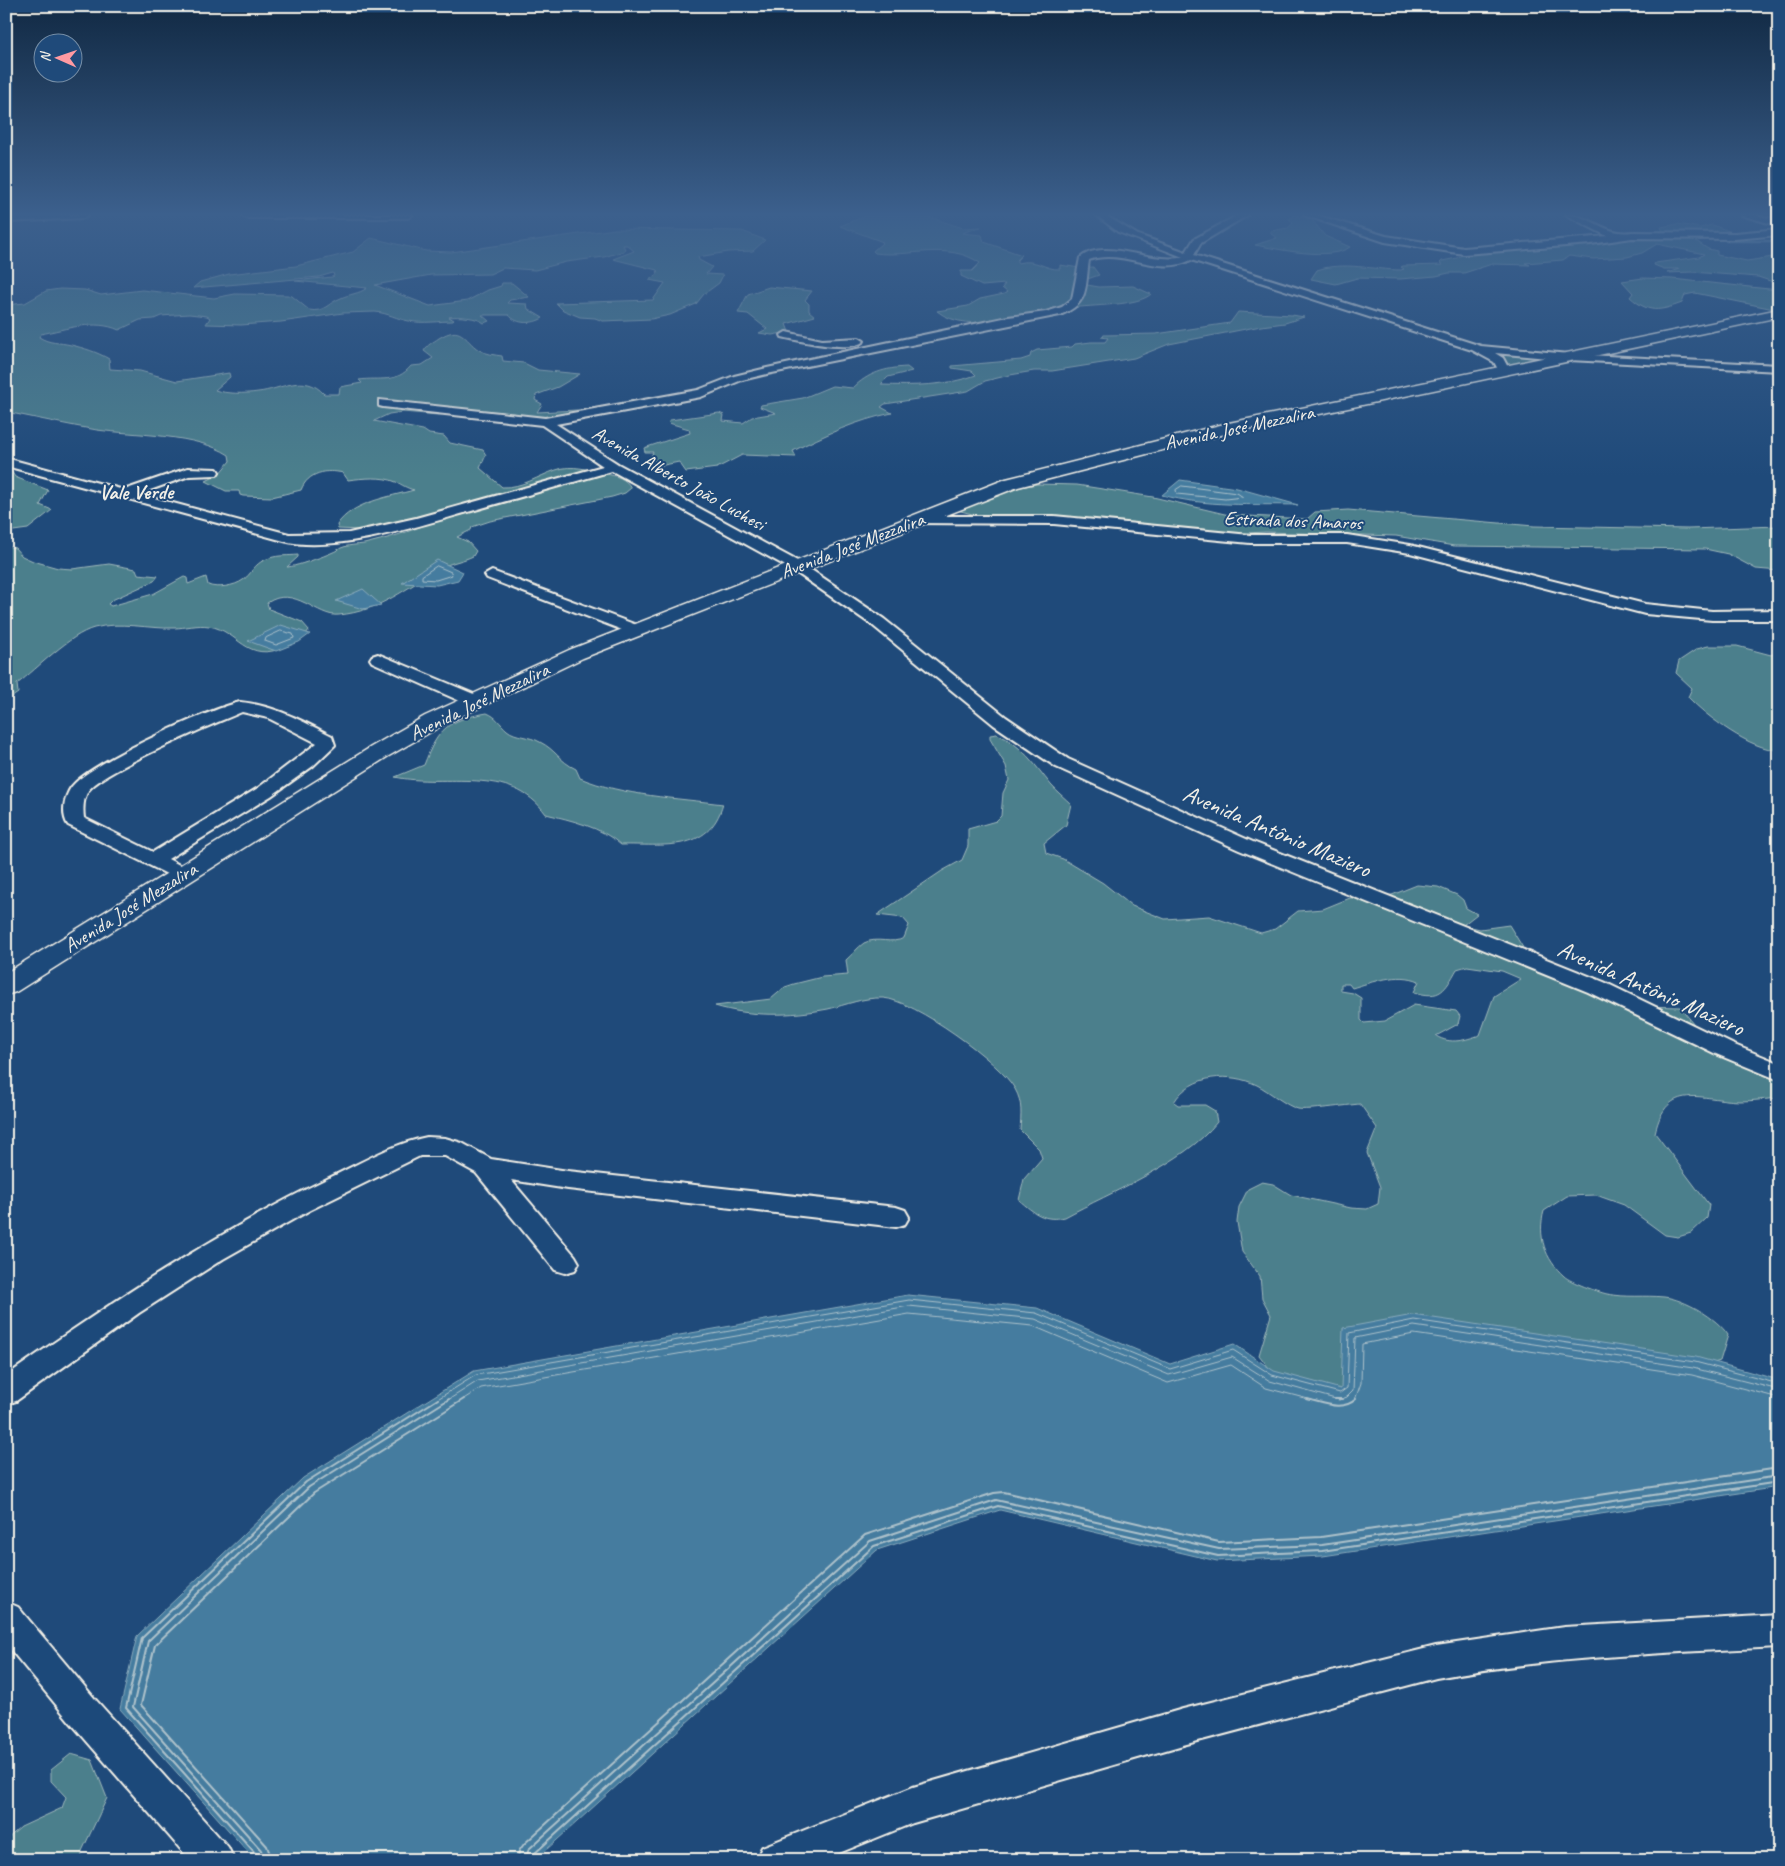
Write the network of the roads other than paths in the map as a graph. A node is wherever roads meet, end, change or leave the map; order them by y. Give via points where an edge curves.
1 (1076, 302) edge
2 (1333, 302) edge
3 (1779, 312) edge
4 (1021, 319) junction
5 (786, 335) dead end
6 (1476, 348) junction
7 (1570, 357) junction
8 (1779, 368) edge
9 (1504, 371) junction
10 (383, 403) dead end
11 (545, 422) junction
12 (6, 462) edge
13 (613, 467) junction
14 (212, 472) dead end
15 (124, 495) junction
16 (918, 520) junction
17 (796, 566) junction
18 (492, 574) dead end
19 (1779, 615) edge
20 (636, 630) junction
21 (378, 659) dead end
22 (475, 701) junction
23 (153, 860) junction
24 (182, 874) junction
25 (6, 986) edge
26 (1779, 1072) edge
27 (485, 1167) junction
28 (896, 1217) dead end
29 (565, 1263) dead end
30 (6, 1392) edge
31 (6, 1618) edge
32 (1779, 1631) edge
33 (215, 1860) edge
34 (775, 1860) edge

1 - 4 street via 1060,312
2 - 6 street
3 - 7 main road, Avenida José Mezzalira
4 - 5 street via 881,340 822,343
4 - 11 street via 767,371 738,378 701,393
6 - 7 street
6 - 9 street via 1498,360
7 - 8 street
7 - 9 main road, Avenida José Mezzalira
9 - 16 main road, Avenida José Mezzalira via 1224,429 1048,472
10 - 11 street
11 - 13 street, Avenida Alberto João Luchesi
12 - 15 street
13 - 15 street via 418,522 370,534 330,538 289,538
13 - 17 street, Avenida Alberto João Luchesi
14 - 15 street via 188,472
16 - 17 main road, Avenida José Mezzalira
16 - 19 street, Estrada dos Amaros via 1054,520 1250,539 1347,539 1410,549 1645,609 1693,616
17 - 20 main road, Avenida José Mezzalira
17 - 26 street, Avenida Antônio Maziero via 878,622 1000,721 1062,763 1246,846 1596,987
18 - 20 street
20 - 22 main road, Avenida José Mezzalira
21 - 22 street
22 - 24 main road, Avenida José Mezzalira via 379,752
23 - 23 street via 75,821 72,814 80,787 147,749 240,707 270,712 326,740 326,745 290,773 221,820
23 - 24 street
24 - 25 main road, Avenida José Mezzalira
27 - 28 street via 568,1180
27 - 29 street
27 - 30 street via 447,1147 419,1148 290,1207 112,1316
31 - 33 street via 89,1718
32 - 34 street via 1563,1643 1470,1654 1183,1727 912,1805

